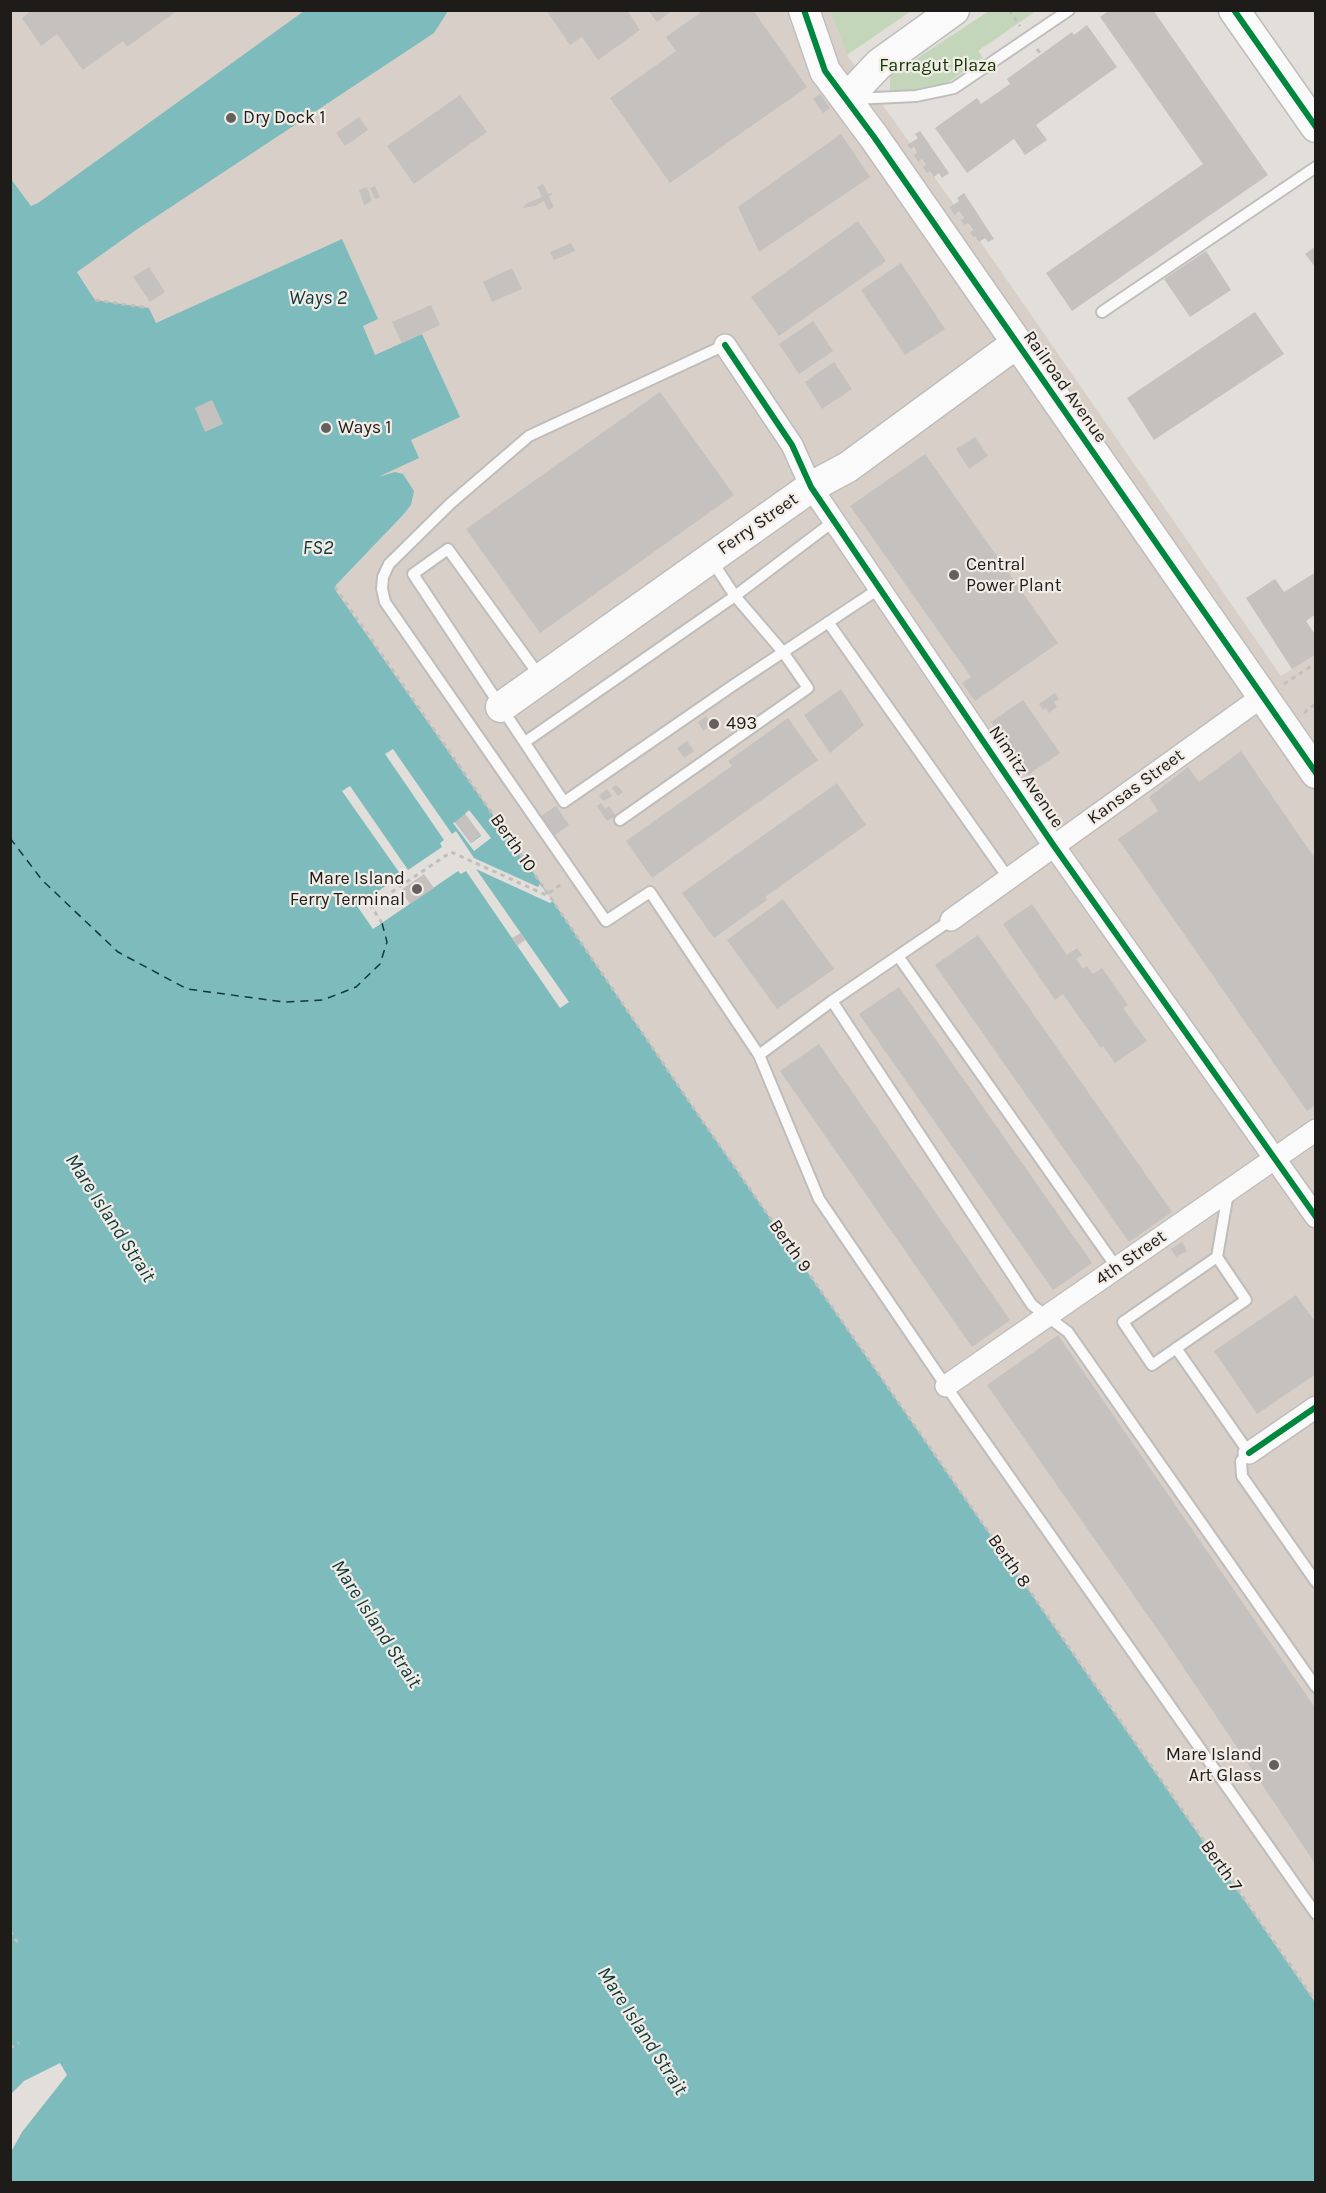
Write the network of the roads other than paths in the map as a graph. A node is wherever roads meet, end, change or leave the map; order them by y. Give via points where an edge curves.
1 (804, 10) edge
2 (954, 10) edge
3 (1069, 10) edge
4 (1234, 10) edge
5 (846, 99) junction
6 (1316, 127) edge
7 (1316, 167) edge
8 (1102, 312) dead end
9 (1017, 343) junction
10 (725, 345) joint
11 (811, 487) junction
12 (834, 521) junction
13 (711, 558) junction
14 (880, 588) junction
15 (735, 596) junction
16 (828, 622) junction
17 (783, 652) junction
18 (541, 679) junction
19 (1274, 690) junction
20 (501, 707) junction
21 (525, 742) junction
22 (1316, 773) edge
23 (620, 820) dead end
24 (1054, 846) junction
25 (1009, 879) junction
26 (951, 920) joint
27 (898, 956) junction
28 (832, 1001) junction
29 (759, 1055) junction
30 (1316, 1130) edge
31 (1275, 1158) junction
32 (1228, 1190) junction
33 (1316, 1217) edge
34 (1217, 1257) junction
35 (1117, 1268) junction
36 (1048, 1317) junction
37 (1176, 1348) junction
38 (946, 1386) junction
39 (1316, 1407) edge
40 (1248, 1453) junction
41 (1316, 1582) edge
42 (1316, 1688) edge
43 (1316, 1914) edge

1 - 5 street, Railroad Avenue via 825,71
2 - 5 street via 879,64
3 - 5 lane via 954,88 916,96
4 - 6 street
5 - 9 street, Railroad Avenue
7 - 8 lane
9 - 11 street, Ferry Street via 848,467
9 - 19 street, Railroad Avenue
10 - 11 street, Nimitz Avenue via 792,446
10 - 29 lane via 529,436 399,553 389,564 382,589 385,602 606,921 650,892
11 - 12 street, Nimitz Avenue
11 - 13 street, Ferry Street
12 - 14 street, Nimitz Avenue
12 - 15 lane
13 - 15 lane
13 - 18 street, Ferry Street
14 - 16 lane
14 - 24 street, Nimitz Avenue
15 - 17 lane
15 - 21 lane
16 - 17 lane
16 - 25 lane
17 - 21 lane via 564,802
17 - 23 lane via 808,688
18 - 20 street, Ferry Street
18 - 20 lane via 448,549 413,574
19 - 22 street, Railroad Avenue
19 - 24 street, Kansas Street
20 - 21 lane
24 - 25 street, Kansas Street
24 - 31 street, Nimitz Avenue
25 - 26 street, Kansas Street
26 - 27 lane
27 - 28 lane
27 - 35 lane
28 - 29 lane
28 - 36 lane via 1032,1305
29 - 38 lane via 819,1199
30 - 31 street, 4th Street
31 - 32 street, 4th Street
31 - 33 street, Nimitz Avenue
32 - 34 lane
32 - 35 street, 4th Street
34 - 37 lane via 1246,1300
34 - 37 lane via 1123,1322 1152,1365
35 - 36 street, 4th Street
36 - 38 street, 4th Street
36 - 42 lane via 1068,1332
37 - 40 lane
38 - 43 lane
39 - 40 street
40 - 41 lane via 1241,1461 1242,1476

